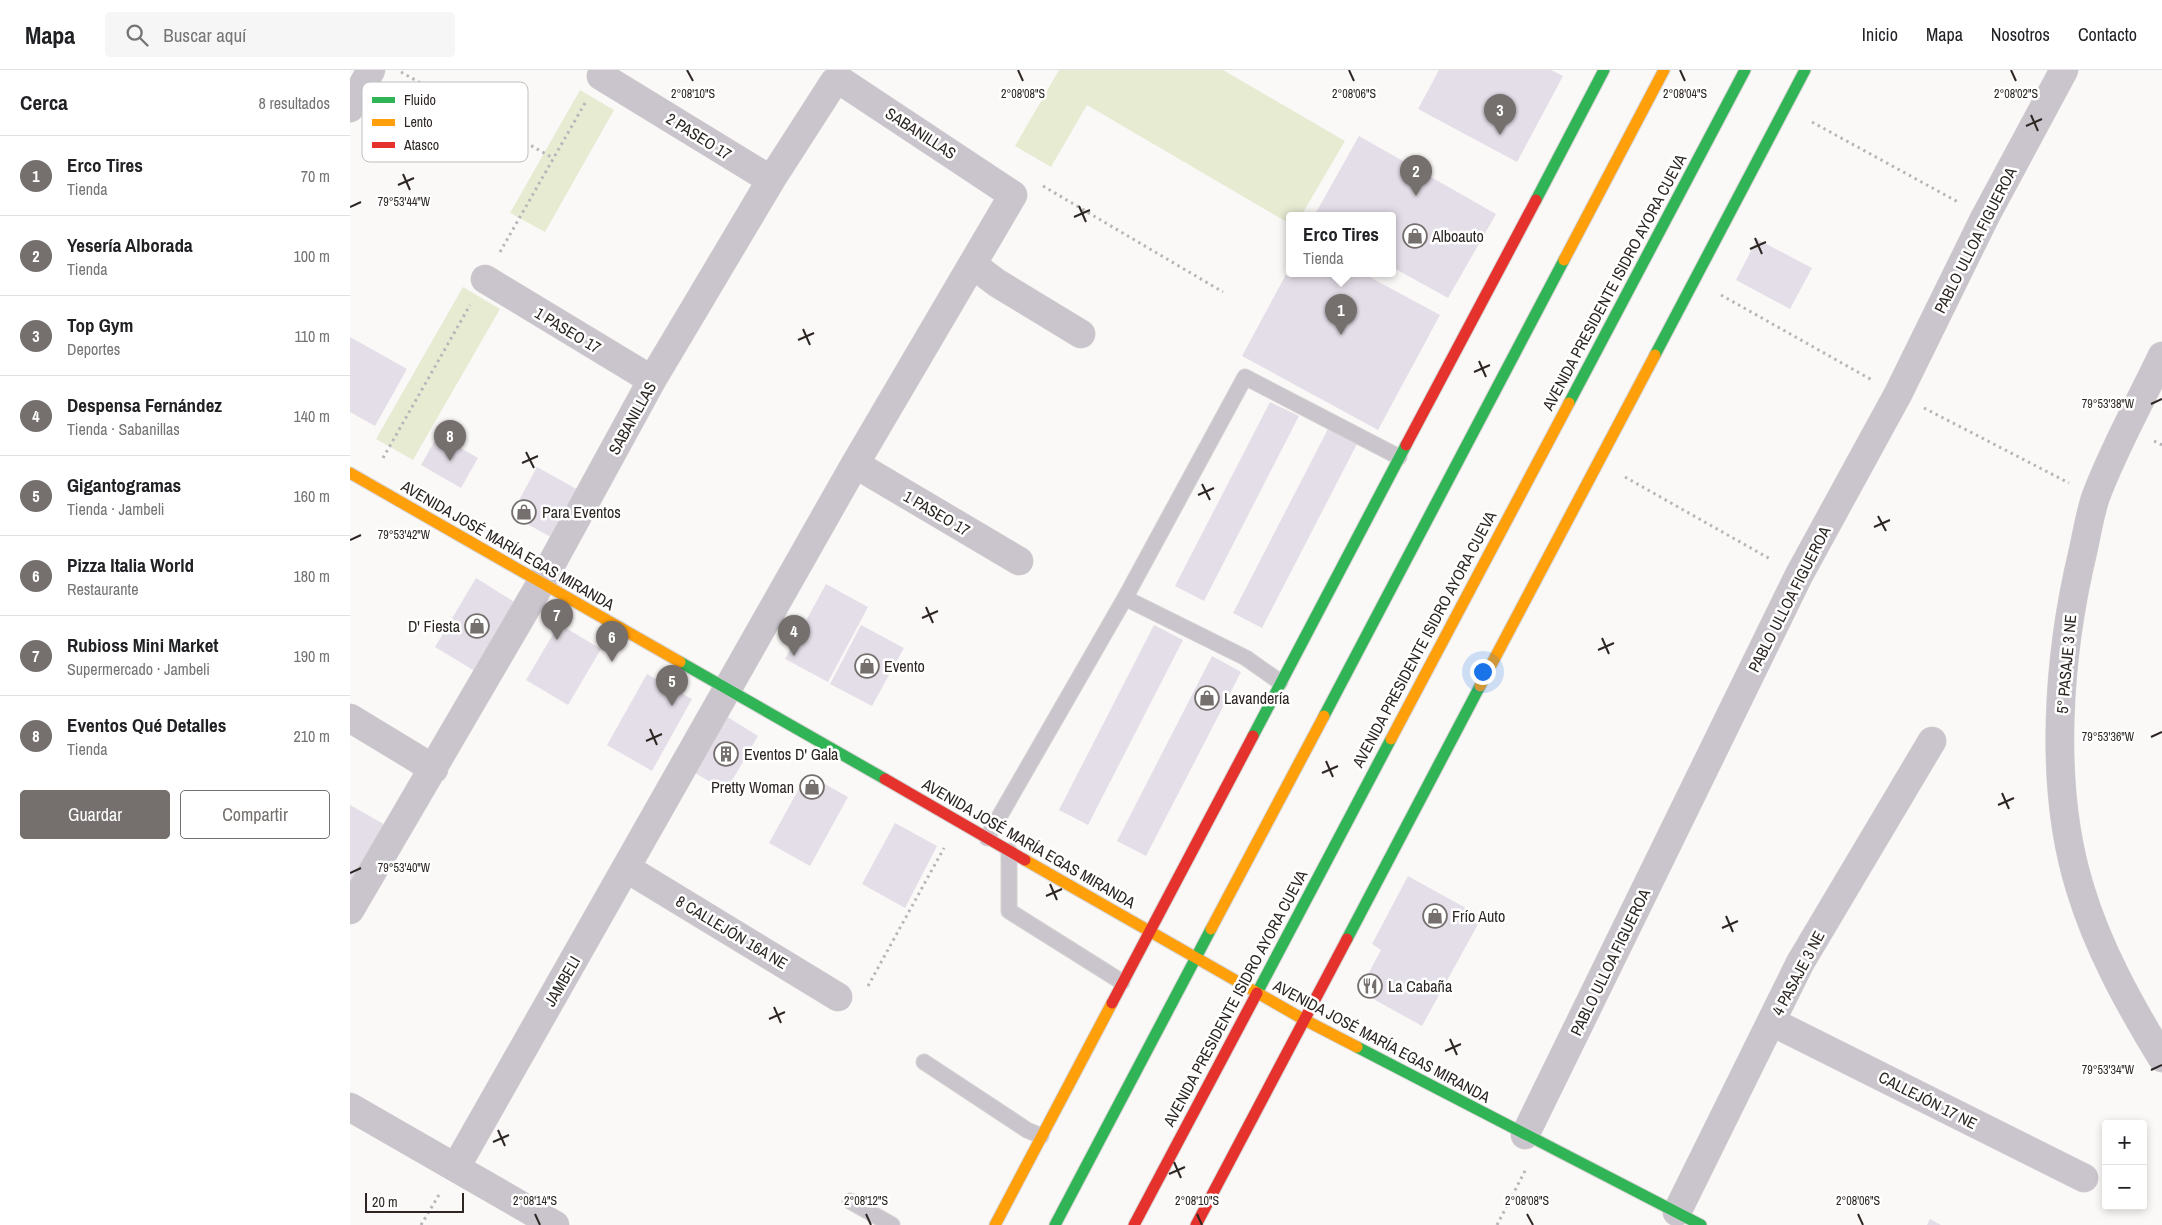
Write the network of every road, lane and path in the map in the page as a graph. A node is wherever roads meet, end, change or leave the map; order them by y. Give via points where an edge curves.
1 (371, 70) edge
2 (399, 70) edge
3 (1604, 70) edge
4 (1664, 70) edge
5 (1745, 70) edge
6 (1805, 70) edge
7 (2064, 70) edge
8 (601, 76) dead end
9 (364, 82) edge
10 (420, 82) edge
11 (362, 86) edge
12 (1786, 107) junction
13 (350, 108) edge
14 (528, 144) edge
15 (553, 158) dead end
16 (771, 180) junction
17 (1013, 195) junction
18 (1985, 217) junction
19 (973, 265) junction
20 (485, 279) dead end
21 (1694, 280) junction
22 (1223, 292) dead end
23 (1081, 334) dead end
24 (2162, 356) edge
25 (652, 380) junction
26 (1898, 394) junction
27 (1399, 458) junction
28 (1598, 462) junction
29 (855, 464) junction
30 (350, 473) edge
31 (2096, 497) junction
32 (1019, 561) dead end
33 (1799, 575) junction
34 (541, 583) junction
35 (1125, 598) junction
36 (1280, 682) junction
37 (728, 690) junction
38 (350, 718) edge
39 (1932, 741) dead end
40 (434, 769) junction
41 (958, 822) junction
42 (987, 838) junction
43 (1009, 850) junction
44 (626, 868) junction
45 (350, 910) edge
46 (1149, 931) junction
47 (1194, 957) junction
48 (1122, 982) junction
49 (868, 986) dead end
50 (1256, 992) junction
51 (838, 997) dead end
52 (1303, 1019) junction
53 (1772, 1022) junction
54 (2162, 1058) edge
55 (924, 1062) dead end
56 (350, 1107) edge
57 (1041, 1136) junction
58 (1533, 1138) junction
59 (456, 1167) junction
60 (2084, 1178) dead end
61 (850, 1201) dead end
62 (1677, 1212) junction
63 (555, 1225) edge
64 (892, 1225) edge
65 (995, 1225) edge
66 (1055, 1225) edge
67 (1134, 1225) edge
68 (1196, 1225) edge
69 (1496, 1225) edge
70 (1700, 1225) edge

1 - 9 street
2 - 10 path
3 - 27 main road
4 - 47 main road
5 - 50 main road, AVENIDA PRESIDENTE ISIDRO AYORA CUEVA
6 - 12 main road
7 - 18 street, PABLO ULLOA FIGUEROA
8 - 16 street, 2 PASEO 17
11 - 13 street
12 - 18 path
12 - 21 main road
14 - 15 path
16 - 17 street, SABANILLAS via 834,82 839,80
16 - 25 street, SABANILLAS
17 - 19 street
17 - 22 path via 1025,178 1031,179
18 - 26 street, PABLO ULLOA FIGUEROA
19 - 23 street
19 - 29 street
20 - 25 street, 1 PASEO 17
21 - 26 path
21 - 28 main road
24 - 31 street, 5° PASAJE 3 NE
25 - 34 street, SABANILLAS
26 - 31 path
26 - 33 street, PABLO ULLOA FIGUEROA
27 - 35 lane via 1245,378
27 - 36 main road
28 - 33 path
28 - 52 main road
29 - 32 street, 1 PASEO 17
29 - 37 street
30 - 34 main road, AVENIDA JOSÉ MARÍA EGAS MIRANDA
31 - 54 street, 5° PASAJE 3 NE via 2070,609 2063,671 2064,806 2069,848 2090,919 2116,979
33 - 58 street, PABLO ULLOA FIGUEROA
34 - 37 main road, AVENIDA JOSÉ MARÍA EGAS MIRANDA
34 - 40 street
35 - 36 lane via 1246,658
35 - 42 lane
36 - 46 main road
37 - 41 main road, AVENIDA JOSÉ MARÍA EGAS MIRANDA
37 - 44 street, JAMBELI
38 - 40 street
39 - 53 street, 4 PASAJE 3 NE via 1800,963
40 - 45 street
41 - 42 main road, AVENIDA JOSÉ MARÍA EGAS MIRANDA
41 - 49 path
42 - 43 main road, AVENIDA JOSÉ MARÍA EGAS MIRANDA
43 - 46 main road, AVENIDA JOSÉ MARÍA EGAS MIRANDA
43 - 48 lane via 1009,911
44 - 51 street, 8 CALLEJÓN 16A NE
44 - 59 street, JAMBELI
46 - 47 main road, AVENIDA JOSÉ MARÍA EGAS MIRANDA
46 - 48 main road
47 - 50 main road, AVENIDA JOSÉ MARÍA EGAS MIRANDA
47 - 66 main road
48 - 57 main road
50 - 52 main road, AVENIDA JOSÉ MARÍA EGAS MIRANDA
50 - 67 main road, AVENIDA PRESIDENTE ISIDRO AYORA CUEVA
52 - 58 main road, AVENIDA JOSÉ MARÍA EGAS MIRANDA
52 - 68 main road
53 - 60 street, CALLEJÓN 17 NE
53 - 62 street, 4 PASAJE 3 NE
55 - 57 lane
56 - 59 street
57 - 65 main road
58 - 62 main road, AVENIDA JOSÉ MARÍA EGAS MIRANDA
58 - 69 path
59 - 63 street
61 - 64 lane
62 - 70 main road, AVENIDA JOSÉ MARÍA EGAS MIRANDA

